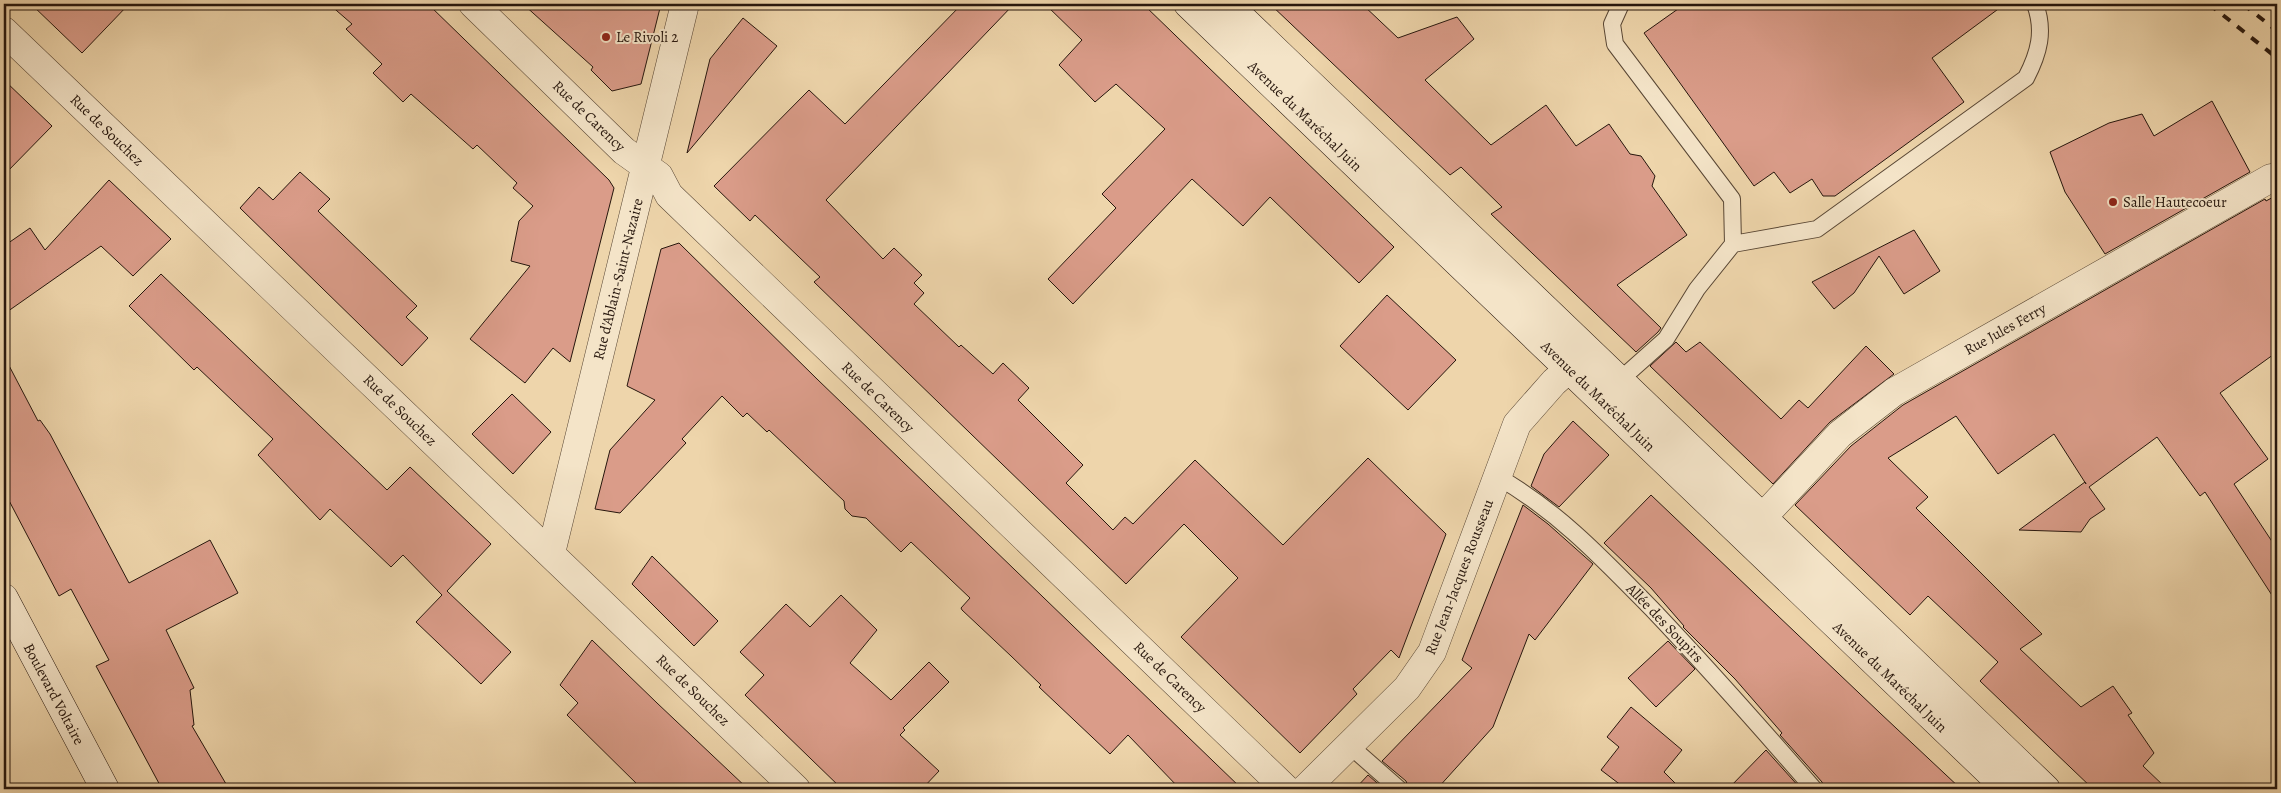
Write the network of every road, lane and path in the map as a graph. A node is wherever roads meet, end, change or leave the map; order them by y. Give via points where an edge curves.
1 (473, 4) edge
2 (685, 4) edge
3 (1188, 4) edge
4 (1227, 4) edge
5 (1621, 4) edge
6 (2035, 4) edge
7 (4, 31) edge
8 (646, 166) junction
9 (2277, 180) edge
10 (1733, 244) junction
11 (1580, 359) junction
12 (1620, 380) junction
13 (1498, 477) junction
14 (1762, 518) junction
15 (550, 553) junction
16 (4, 598) edge
17 (1349, 745) junction
18 (105, 789) edge
19 (796, 789) edge
20 (1286, 789) edge
21 (1305, 789) edge
22 (1399, 789) edge
23 (1814, 789) edge
24 (2007, 789) edge
25 (2046, 789) edge

1 - 8 street, Rue de Carency via 624,152
2 - 8 street, Rue d'Ablain-Saint-Nazaire
3 - 11 street, Avenue du Maréchal Juin
4 - 11 street, Avenue du Maréchal Juin
5 - 10 lane via 1612,24 1615,44 1732,199
6 - 10 lane via 2040,16 2041,41 2026,78 1817,229
7 - 15 street, Rue de Souchez
8 - 15 street, Rue d'Ablain-Saint-Nazaire
8 - 20 street, Rue de Carency via 659,176 669,195
9 - 14 street, Rue Jules Ferry via 2271,178 1894,392 1840,434
10 - 12 lane via 1697,289 1666,339
11 - 12 street, Avenue du Maréchal Juin
11 - 13 street, Rue Jean-Jacques Rousseau via 1554,382 1517,424
11 - 24 street, Avenue du Maréchal Juin via 1638,436
12 - 14 street, Avenue du Maréchal Juin
13 - 17 street, Rue Jean-Jacques Rousseau via 1432,652 1407,688
13 - 23 lane, Allée des Soupirs via 1530,495 1589,544 1699,659
14 - 25 street, Avenue du Maréchal Juin
15 - 19 street, Rue de Souchez
16 - 18 street, Boulevard Voltaire
17 - 21 street, Rue Jean-Jacques Rousseau
17 - 22 lane

